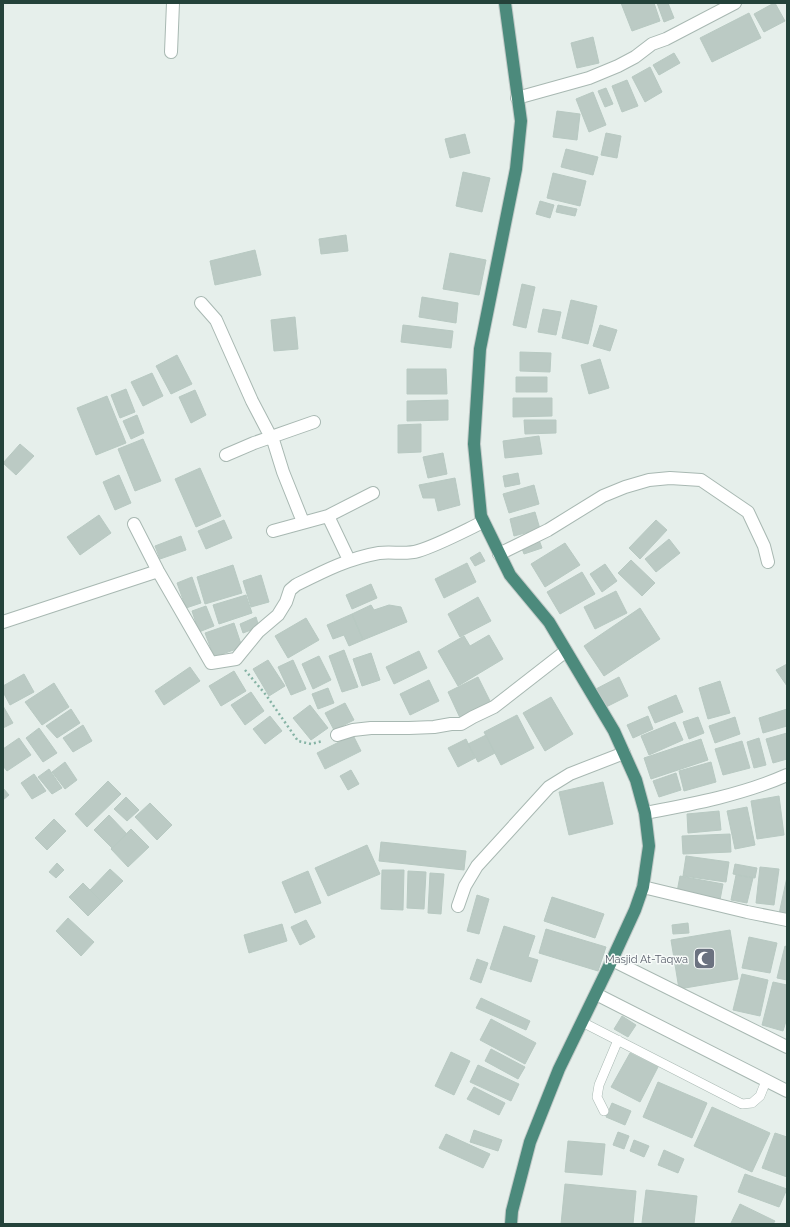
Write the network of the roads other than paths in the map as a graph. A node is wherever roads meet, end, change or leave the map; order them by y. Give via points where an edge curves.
1 (173, 3) edge
2 (505, 3) edge
3 (735, 3) edge
4 (171, 52) dead end
5 (517, 98) junction
6 (201, 303) dead end
7 (314, 422) dead end
8 (271, 438) junction
9 (226, 455) dead end
10 (373, 493) dead end
11 (328, 516) junction
12 (303, 522) junction
13 (483, 522) junction
14 (134, 524) dead end
15 (272, 531) dead end
16 (499, 554) junction
17 (350, 560) junction
18 (768, 562) dead end
19 (158, 571) junction
20 (3, 622) edge
21 (566, 651) junction
22 (337, 736) road end
23 (624, 753) junction
24 (787, 775) edge
25 (645, 813) junction
26 (643, 887) junction
27 (458, 906) dead end
28 (787, 920) edge
29 (612, 960) junction
30 (596, 994) junction
31 (582, 1022) junction
32 (618, 1040) junction
33 (787, 1047) edge
34 (766, 1081) junction
35 (787, 1091) edge
36 (604, 1111) dead end
37 (511, 1224) edge

1 - 4 street
2 - 5 highway
3 - 5 street via 652,44 618,66 589,78
5 - 13 highway via 521,121 516,169 480,348 474,444
6 - 8 street via 216,320 252,402
7 - 8 street
8 - 9 street
8 - 12 street
10 - 11 street
11 - 12 street
11 - 17 street
12 - 15 street
13 - 16 highway
13 - 17 street via 418,551 401,554 384,552
14 - 19 street
16 - 18 street via 548,530 603,496 649,480 670,478 701,480 748,512 764,546
16 - 21 highway via 510,575 549,622
17 - 19 street via 296,585 290,590 278,615 258,632 236,659 211,663
19 - 20 street
21 - 22 street via 494,706 461,724 371,728 353,730
21 - 23 highway via 614,731
23 - 25 highway via 636,780
23 - 27 street via 570,774 549,787 477,866 465,886
24 - 25 street via 729,795
25 - 26 highway via 649,846
26 - 28 street
26 - 29 highway
29 - 30 highway
29 - 33 street
30 - 31 highway
30 - 34 street
31 - 32 lane
31 - 37 highway via 559,1070 530,1142
32 - 34 lane via 742,1104 752,1103 760,1096
32 - 36 lane via 599,1085 597,1097
34 - 35 street

